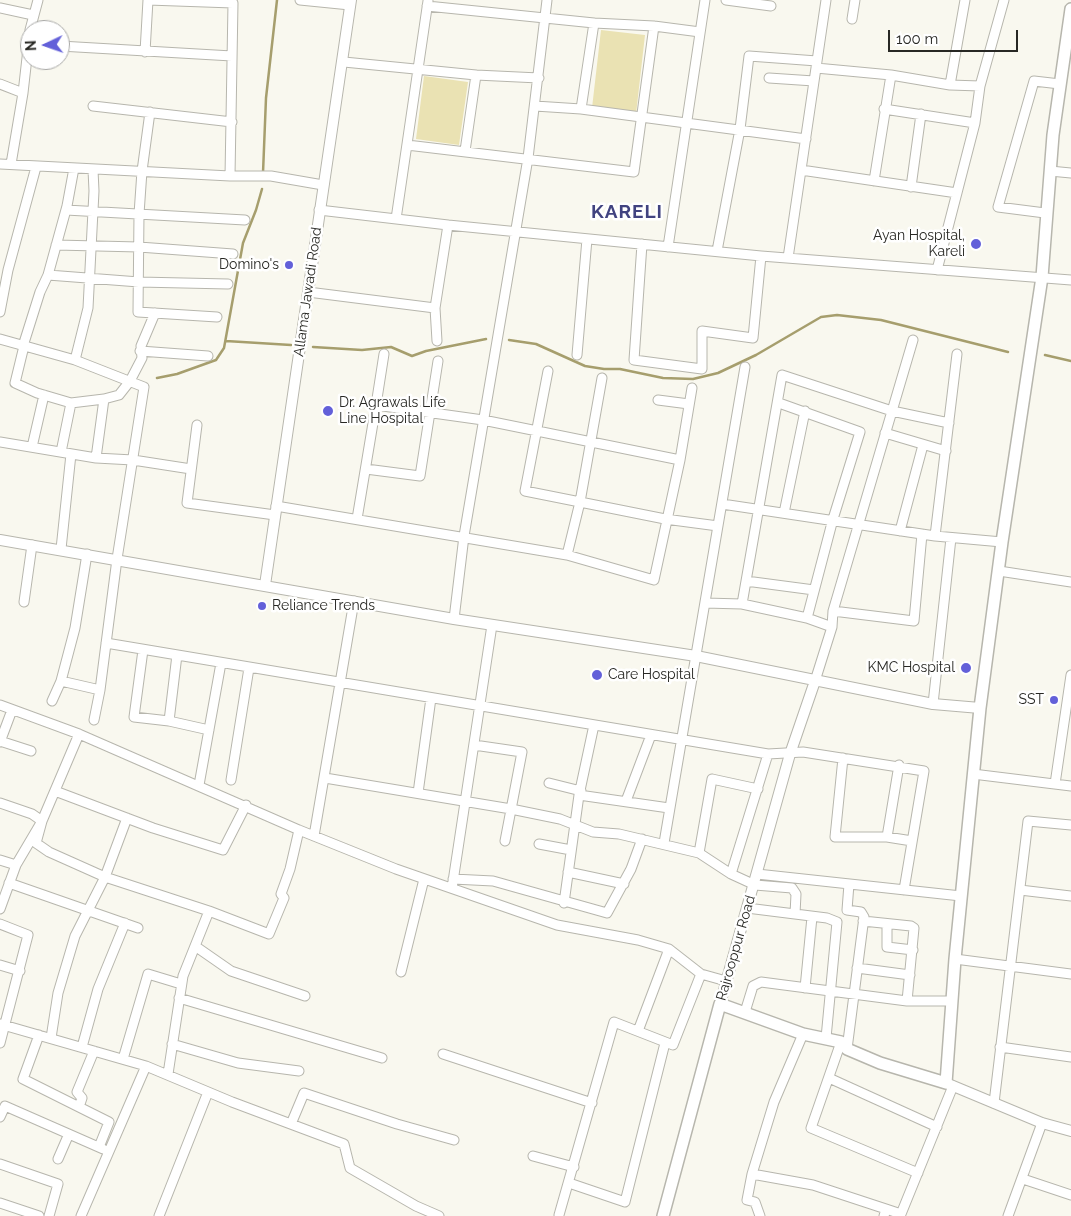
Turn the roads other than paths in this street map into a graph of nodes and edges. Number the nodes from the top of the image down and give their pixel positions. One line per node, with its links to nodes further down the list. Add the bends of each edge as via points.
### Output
1 (38, 0): 15 (street)
2 (300, 0): 10 (street)
3 (547, 0): 16 (street)
4 (705, 0): 21 (street)
5 (726, 0): 12 (street)
6 (826, 0): 27 (street)
7 (855, 0): 17 (street)
8 (964, 0): 37 (street)
9 (1004, 0): 38 (street)
10 (351, 3): 26 (street, Allama Jawadi Road)
11 (428, 3): 16 (street); 28 (street)
12 (771, 6)
13 (0, 8): 15 (street)
14 (1071, 9): 22 (main road)
15 (33, 15): 18 (street)
16 (544, 18): 19 (street); 32 (street)
17 (852, 19)
18 (32, 20)
19 (594, 23): 20 (street); 43 (street)
20 (654, 26): 21 (street); 46 (street)
21 (700, 32): 48 (street)
22 (1069, 44): 36 (main road)
23 (70, 47): 24 (street)
24 (145, 52): 25 (street); 25 (street, via 148,0 233,3)
25 (232, 56): 47 (street)
26 (344, 62): 28 (street); 66 (street, Allama Jawadi Road)
27 (817, 64): 30 (street); 34 (street); 50 (street, via 749,56)
28 (418, 69): 31 (street); 52 (street)
29 (26, 70): 39 (street)
30 (891, 75): 37 (street); 42 (street)
31 (476, 76): 32 (street); 53 (street)
32 (539, 78): 41 (street)
33 (769, 78): 34 (street)
34 (814, 81): 51 (street)
35 (0, 84): 39 (street)
36 (1060, 84): 62 (main road); 72 (street, via 1034,81 998,208)
37 (950, 85): 38 (street)
38 (980, 86): 49 (street)
39 (23, 93): 56 (street)
40 (93, 106): 44 (street)
41 (535, 106): 43 (street); 54 (street)
42 (884, 108): 45 (street); 65 (street)
43 (581, 109): 46 (street)
44 (150, 112): 47 (street); 61 (street)
45 (921, 114): 49 (street); 67 (street)
46 (642, 117): 48 (street); 54 (street, via 634,172)
47 (232, 122): 64 (street)
48 (687, 122): 50 (street); 82 (street)
49 (975, 122): 68 (street)
50 (740, 129): 51 (street); 84 (street)
51 (806, 139): 60 (street)
52 (407, 145): 53 (street); 74 (street)
53 (465, 151): 54 (street)
54 (528, 158): 77 (street)
55 (0, 164): 56 (street)
56 (11, 164): 57 (street)
57 (36, 167): 58 (street); 88 (street)
58 (74, 168): 59 (street); 69 (street)
59 (92, 170): 61 (street); 71 (street)
60 (801, 170): 65 (street); 87 (street)
61 (142, 171): 64 (street); 73 (street)
62 (1050, 171): 63 (street); 72 (main road)
63 (1071, 173)
64 (230, 176): 66 (street, via 271,176)
65 (874, 182): 67 (street)
66 (323, 184): 70 (street, Allama Jawadi Road)
67 (911, 186): 68 (street)
68 (956, 193): 89 (street)
69 (66, 210): 71 (street); 79 (street)
70 (319, 210): 74 (street); 96 (street, Allama Jawadi Road)
71 (93, 212): 73 (street); 81 (street)
72 (1045, 213): 91 (main road)
73 (139, 214): 75 (street); 83 (street)
74 (396, 219): 76 (street)
75 (245, 220)
76 (448, 225): 77 (street); 97 (street)
77 (515, 232): 78 (street); 127 (street)
78 (587, 239): 80 (street); 108 (street)
79 (56, 244): 81 (street); 90 (street)
80 (642, 244): 82 (street); 86 (street, via 634,360 702,369 702,331 753,338)
81 (91, 246): 83 (street); 92 (street)
82 (668, 246): 84 (street)
83 (139, 247): 85 (street); 94 (street)
84 (718, 251): 86 (street)
85 (232, 254)
86 (761, 256): 87 (street)
87 (788, 258): 89 (street)
88 (4, 269): 98 (street)
89 (937, 270): 91 (street)
90 (48, 275): 92 (street); 104 (street)
91 (1042, 277): 93 (street); 160 (main road)
92 (89, 279): 94 (street); 110 (street, via 88,308)
93 (1071, 280)
94 (139, 282): 95 (street); 99 (street, via 138,312)
95 (228, 284)
96 (308, 292): 97 (street); 147 (street, Allama Jawadi Road)
97 (435, 308): 103 (street)
98 (0, 312)
99 (155, 313): 100 (street); 105 (street)
100 (217, 317)
101 (0, 339): 104 (street)
102 (913, 340): 125 (street)
103 (437, 341)
104 (23, 346): 110 (street); 117 (street, via 15,383)
105 (140, 350): 109 (street); 115 (street, via 142,358)
106 (384, 354): 123 (street)
107 (957, 354): 129 (street)
108 (577, 355)
109 (208, 356)
110 (75, 360): 115 (street)
111 (438, 361): 126 (street)
112 (745, 367): 145 (street)
113 (548, 370): 130 (street)
114 (602, 378): 132 (street)
115 (130, 381): 118 (street, via 119,395); 140 (street, via 144,387)
116 (692, 388): 122 (street)
117 (44, 395): 120 (street); 135 (street)
118 (104, 399): 120 (street); 139 (street)
119 (658, 400): 122 (street)
120 (71, 403): 136 (street)
121 (779, 403): 124 (street); 125 (street, via 782,375); 146 (street)
122 (689, 404): 141 (street)
123 (376, 405): 126 (street); 143 (street)
124 (805, 411): 148 (street); 151 (street, via 860,432)
125 (892, 411): 129 (street); 131 (street)
126 (429, 413): 127 (street); 143 (street, via 420,476)
127 (483, 420): 130 (street); 156 (street)
128 (196, 424): 142 (street)
129 (949, 424): 137 (street)
130 (535, 430): 132 (street); 144 (street, via 525,491)
131 (885, 433): 134 (street); 152 (street)
132 (590, 441): 141 (street); 144 (street)
133 (0, 442): 135 (street)
134 (923, 444): 137 (street); 154 (street)
135 (32, 447): 136 (street)
136 (61, 452): 138 (street)
137 (946, 452): 157 (street)
138 (71, 454): 139 (street); 162 (street)
139 (96, 458): 140 (street)
140 (133, 460): 142 (street); 165 (street)
141 (680, 460): 150 (street)
142 (191, 469): 147 (street, via 187,503)
143 (366, 469): 149 (street)
144 (580, 502): 150 (street); 164 (street)
145 (722, 504): 146 (street); 153 (street)
146 (757, 508): 148 (street); 167 (street)
147 (276, 511): 149 (street); 169 (street, Allama Jawadi Road)
148 (784, 513): 151 (street)
149 (357, 519): 156 (street)
150 (665, 519): 153 (street); 164 (street, via 654,580)
151 (833, 519): 152 (street); 170 (street)
152 (858, 524): 154 (street); 175 (street)
153 (718, 526): 173 (street)
154 (900, 531): 155 (street)
155 (922, 534): 157 (street); 175 (street, via 914,621)
156 (464, 536): 164 (street); 177 (street)
157 (936, 536): 158 (street)
158 (951, 538): 160 (street); 193 (street)
159 (0, 540): 161 (street)
160 (1002, 542): 166 (main road)
161 (32, 545): 162 (street); 172 (street)
162 (61, 550): 163 (street)
163 (87, 554): 165 (street); 187 (street, via 75,628)
164 (567, 555)
165 (116, 559): 169 (street); 180 (street)
166 (999, 571): 168 (street); 196 (main road)
167 (746, 581): 170 (street); 174 (street)
168 (1071, 582)
169 (265, 585): 171 (street)
170 (814, 590): 176 (street)
171 (354, 601): 177 (street); 189 (street)
172 (24, 602)
173 (705, 603): 174 (street); 183 (street)
174 (742, 604): 176 (street)
175 (833, 611): 179 (street)
176 (807, 618): 179 (street)
177 (454, 619): 178 (street)
178 (492, 625): 183 (street); 195 (street)
179 (832, 627): 188 (street)
180 (106, 643): 181 (street); 190 (street)
181 (143, 650): 182 (street); 200 (street, via 134,717)
182 (177, 656): 184 (street); 200 (street)
183 (696, 656): 188 (street); 205 (street)
184 (221, 663): 185 (street); 202 (street)
185 (249, 668): 189 (street); 215 (street)
186 (1071, 675): 198 (street)
187 (61, 681): 190 (street); 192 (street)
188 (815, 681): 193 (street); 210 (street, Rajrooppur Road)
189 (341, 684): 191 (street); 214 (street)
190 (100, 690): 199 (street)
191 (431, 698): 195 (street); 222 (street)
192 (52, 701)
193 (933, 704): 196 (street)
194 (0, 705): 197 (street)
195 (480, 706): 201 (street); 207 (street)
196 (980, 708): 213 (main road)
197 (12, 710): 203 (street); 206 (street)
198 (1068, 717): 218 (street)
199 (94, 720)
200 (169, 721): 202 (street)
201 (594, 725): 204 (street); 223 (street)
202 (209, 730): 217 (street)
203 (79, 734): 217 (street); 221 (street)
204 (651, 735): 205 (street); 224 (street)
205 (682, 740): 209 (street); 228 (street)
206 (0, 741): 208 (street)
207 (474, 744): 226 (street); 229 (street, via 522,752)
208 (31, 751)
209 (768, 754): 210 (street); 220 (street)
210 (790, 754): 211 (street, via 803,752); 248 (street, Rajrooppur Road)
211 (843, 758): 212 (street); 236 (street, via 835,837)
212 (899, 765): 236 (street); 239 (street, via 924,770)
213 (973, 774): 218 (street); 258 (main road)
214 (325, 778): 222 (street); 235 (street)
215 (231, 780)
216 (549, 783): 223 (street)
217 (199, 784): 227 (street)
218 (1055, 784): 219 (street)
219 (1071, 786)
220 (758, 789): 243 (street, via 712,779); 247 (street)
221 (55, 791): 230 (street); 231 (street)
222 (418, 793): 226 (street)
223 (580, 793): 224 (street); 232 (street)
224 (626, 801): 228 (street)
225 (0, 803): 231 (street)
226 (465, 803): 229 (street); 252 (street)
227 (246, 806): 230 (street, via 223,850); 234 (street)
228 (669, 808): 240 (street)
229 (511, 809): 232 (street); 238 (street)
230 (126, 818): 249 (street)
231 (42, 821): 245 (street); 249 (street, via 36,843 48,852)
232 (575, 825): 237 (street, via 593,832); 242 (street)
233 (1071, 825): 257 (street, via 1028,821)
234 (299, 830): 235 (street); 263 (street, via 281,894 284,898 269,934)
235 (314, 836): 250 (street)
236 (886, 837): 239 (street)
237 (642, 839): 240 (street); 253 (street)
238 (505, 841)
239 (912, 842): 256 (street)
240 (664, 843): 243 (street)
241 (539, 844): 242 (street)
242 (571, 850): 246 (street)
243 (699, 853): 247 (street)
244 (0, 860): 245 (street)
245 (16, 866): 251 (street)
246 (568, 872): 253 (street); 260 (street)
247 (732, 874): 255 (street)
248 (757, 874): 254 (street); 255 (street, Rajrooppur Road)
249 (105, 877): 263 (street); 264 (street)
250 (424, 878): 252 (street); 280 (street)
251 (9, 883): 261 (street); 264 (street)
252 (453, 884): 260 (street, via 493,882); 273 (street, via 556,925)
253 (624, 884): 260 (street, via 607,913)
254 (849, 884): 256 (street); 267 (street, via 847,910 864,914)
255 (755, 885): 262 (street, Rajrooppur Road); 265 (street, via 792,888 796,894)
256 (904, 890): 258 (street)
257 (1020, 890): 259 (street); 277 (street)
258 (961, 896): 275 (main road)
259 (1071, 896)
260 (564, 903)
261 (0, 908)
262 (747, 908): 265 (street); 284 (street, Rajrooppur Road)
263 (209, 911): 272 (street)
264 (88, 912): 268 (street); 299 (street, via 76,936 58,994)
265 (795, 914): 266 (street)
266 (812, 916): 286 (street); 287 (street, via 837,922)
267 (863, 921): 270 (street); 278 (street)
268 (125, 923): 271 (street); 305 (street, via 98,989)
269 (0, 924): 279 (street, via 28,935)
270 (887, 924): 274 (street, via 887,947); 274 (street, via 914,928)
271 (138, 928)
272 (195, 946): 285 (street); 289 (street, via 231,971)
273 (669, 949): 281 (street); 296 (street)
274 (913, 950): 282 (street)
275 (955, 959): 277 (street); 292 (main road)
276 (0, 965): 279 (street)
277 (1010, 966): 283 (street); 306 (street)
278 (857, 968): 282 (street); 288 (street)
279 (20, 971): 295 (street)
280 (401, 972)
281 (701, 974): 284 (street); 302 (street, via 673,1045)
282 (910, 974): 291 (street)
283 (1071, 974)
284 (726, 981): 293 (street, Rajrooppur Road)
285 (181, 984): 290 (street); 311 (street, via 148,974)
286 (805, 988): 287 (street); 294 (street, via 756,982)
287 (831, 992): 288 (street); 300 (street)
288 (854, 994): 291 (street); 304 (street)
289 (305, 996)
290 (180, 998): 303 (street); 310 (street)
291 (907, 1001): 292 (street)
292 (951, 1002): 316 (main road)
293 (720, 1004): 294 (main road); 347 (main road, Rajrooppur Road)
294 (745, 1012): 297 (main road)
295 (3, 1024): 298 (street); 301 (street)
296 (638, 1031): 302 (street); 318 (street, via 614,1022)
297 (803, 1034): 300 (main road); 335 (street, via 774,1102)
298 (39, 1035): 299 (street); 320 (street, via 23,1079)
299 (51, 1038): 305 (street)
300 (826, 1038): 304 (main road)
301 (0, 1043)
302 (666, 1043): 337 (street, via 625,1202)
303 (172, 1044): 313 (street, via 238,1063); 314 (street)
304 (844, 1046): 315 (street); 316 (main road, via 880,1063)
305 (82, 1047): 307 (street)
306 (1000, 1047): 309 (street); 319 (street)
307 (94, 1051): 311 (street); 320 (street, via 77,1092 82,1098)
308 (443, 1054): 318 (street)
309 (1071, 1056)
310 (382, 1058)
311 (123, 1060): 312 (street)
312 (146, 1066): 314 (street); 329 (street)
313 (299, 1071)
314 (168, 1074): 317 (street)
315 (828, 1078): 324 (street); 334 (street, via 811,1128)
316 (949, 1084): 319 (street); 324 (street)
317 (208, 1092): 323 (street); 345 (street)
318 (592, 1103): 333 (street)
319 (994, 1104): 322 (street)
320 (79, 1107): 328 (street, via 109,1122)
321 (0, 1117): 326 (street, via 5,1106)
322 (1042, 1123): 325 (street); 336 (street)
323 (291, 1124): 327 (street, via 304,1093); 346 (street, via 344,1144 350,1168)
324 (937, 1127): 334 (street)
325 (1071, 1131)
326 (68, 1136): 328 (street); 331 (street)
327 (454, 1140)
328 (99, 1147): 329 (street)
329 (108, 1153): 344 (street)
330 (533, 1156): 333 (street)
331 (58, 1159)
332 (0, 1164): 343 (street, via 58,1184)
333 (574, 1167): 337 (street)
334 (918, 1173): 340 (street, via 901,1214)
335 (752, 1174): 340 (street, via 813,1185); 348 (street, via 747,1200 754,1202)
336 (1023, 1180): 338 (street); 349 (street)
337 (569, 1183): 341 (street)
338 (1071, 1195)
339 (0, 1203): 342 (street)
340 (885, 1212)
341 (559, 1215)
342 (39, 1216)
343 (49, 1216)
344 (81, 1216)
345 (159, 1216)
346 (439, 1216)
347 (663, 1216)
348 (760, 1216)
349 (1008, 1216)

